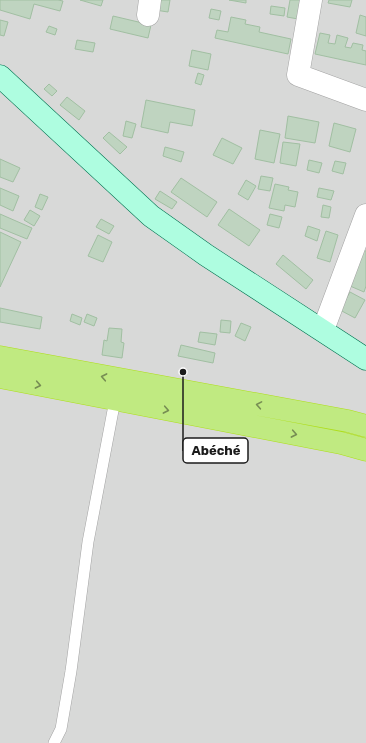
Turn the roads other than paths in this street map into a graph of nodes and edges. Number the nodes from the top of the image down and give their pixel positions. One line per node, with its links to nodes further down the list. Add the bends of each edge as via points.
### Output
1 (311, 0): 3 (street, via 298,76)
2 (0, 76): 5 (street, via 151,216)
3 (366, 100)
4 (366, 215): 5 (street)
5 (322, 330): 7 (street)
6 (0, 357): 9 (highway, one-way to 6)
7 (366, 359)
8 (0, 377): 10 (highway, one-way to 10)
9 (130, 382): 10 (lane); 11 (highway, one-way to 9)
10 (115, 400): 12 (highway, one-way to 12); 13 (lane, via 88,542 62,722)
11 (366, 426)
12 (366, 450)
13 (54, 743)

